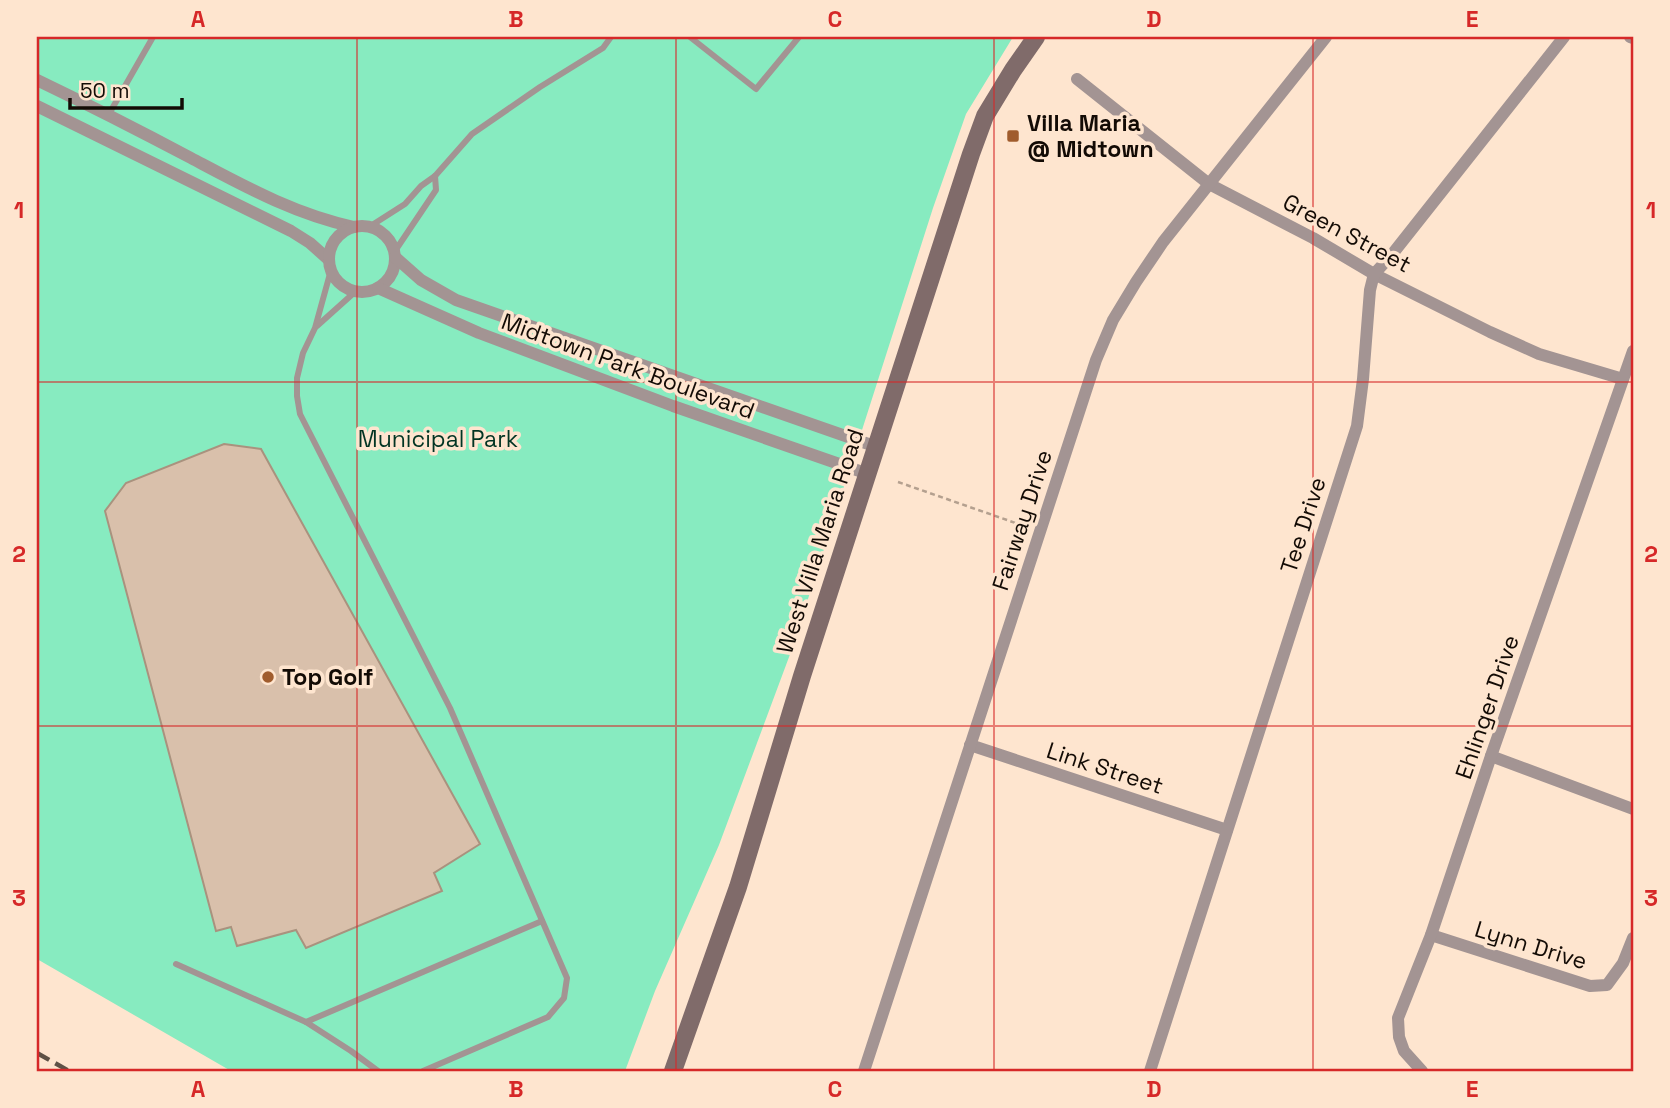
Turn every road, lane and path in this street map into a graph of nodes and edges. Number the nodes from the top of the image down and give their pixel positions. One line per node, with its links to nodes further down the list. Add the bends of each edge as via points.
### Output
1 (153, 37): 11 (lane)
2 (611, 37): 12 (lane, via 603,48 472,134)
3 (690, 37): 4 (lane, via 757,89)
4 (799, 37)
5 (1036, 37): 24 (main road, West Villa Maria Road, via 985,116)
6 (1326, 37): 13 (street, Fairway Drive)
7 (1564, 37): 18 (street)
8 (1077, 79): 13 (street, Green Street)
9 (37, 80): 11 (street)
10 (37, 106): 17 (street, via 291,231)
11 (108, 115): 15 (street, via 278,203)
12 (435, 176): 14 (lane, via 405,204); 16 (lane, via 436,190)
13 (1209, 184): 18 (street, Green Street); 27 (street, Fairway Drive, via 1163,242 1113,320)
14 (369, 226): 15 (street); 16 (street, via 385,235)
15 (354, 227): 17 (street, via 336,239)
16 (395, 254): 19 (street, via 391,275); 24 (street, Midtown Park Boulevard, via 421,280 456,300)
17 (330, 265): 20 (street, via 337,280); 21 (lane)
18 (1374, 274): 23 (street, Green Street, via 1539,354); 31 (street, Tee Drive, via 1357,426)
19 (378, 288): 20 (street); 25 (street, Midtown Park Boulevard, via 479,333)
20 (356, 291): 21 (lane)
21 (315, 328): 32 (lane, via 297,378 300,414 450,708)
22 (1633, 351): 23 (street, Ehlinger Drive)
23 (1623, 379): 29 (street, Ehlinger Drive)
24 (877, 447): 25 (main road, West Villa Maria Road)
25 (868, 474): 39 (main road, West Villa Maria Road, via 737,887)
26 (898, 482): 27 (path)
27 (1040, 531): 28 (street, Fairway Drive)
28 (970, 745): 31 (street, Link Street); 40 (street, Fairway Drive)
29 (1491, 756): 30 (street); 33 (street, Ehlinger Drive)
30 (1633, 810)
31 (1227, 830): 41 (street, Tee Drive)
32 (542, 921): 36 (lane); 38 (lane, via 567,978 564,998 548,1017)
33 (1431, 935): 34 (street, Lynn Drive, via 1590,986 1607,985); 42 (street, Ehlinger Drive, via 1398,1018 1404,1051)
34 (1633, 938)
35 (176, 964): 36 (lane)
36 (306, 1022): 37 (lane)
37 (378, 1071)
38 (423, 1071)
39 (673, 1071)
40 (864, 1071)
41 (1150, 1071)
42 (1422, 1071)

